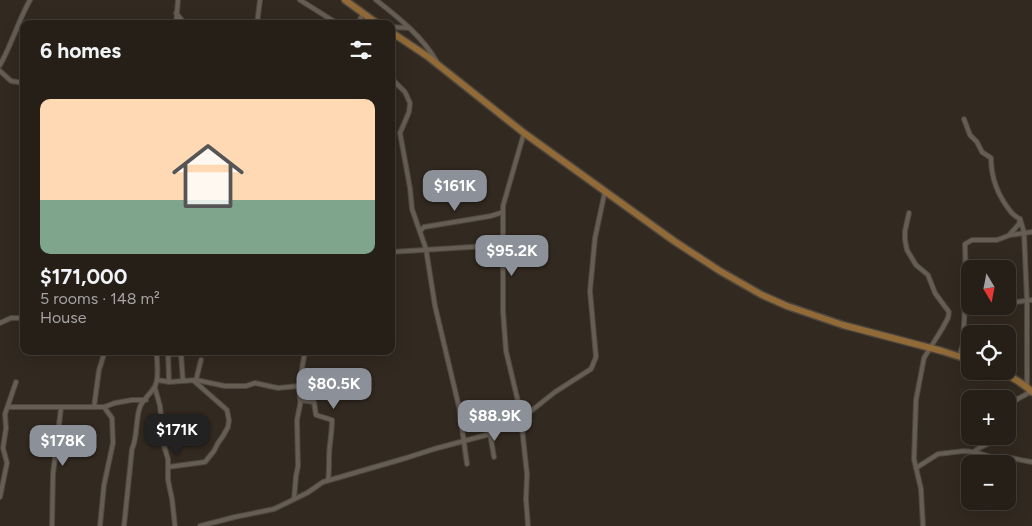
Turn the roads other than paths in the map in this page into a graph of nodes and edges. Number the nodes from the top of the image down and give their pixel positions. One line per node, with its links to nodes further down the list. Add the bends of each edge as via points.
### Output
1 (30, 0): 18 (street)
2 (178, 0): 7 (street)
3 (260, 0): 11 (street)
4 (300, 0): 12 (street)
5 (345, 0): 8 (main road)
6 (376, 0): 16 (street)
7 (176, 13): 9 (street); 10 (street)
8 (363, 13): 13 (street); 14 (main road)
9 (176, 20)
10 (182, 20)
11 (258, 20)
12 (332, 20)
13 (360, 20)
14 (373, 20)
15 (395, 27): 16 (street)
16 (408, 28): 19 (street, via 425,44)
17 (395, 35): 19 (main road)
18 (0, 65)
19 (440, 66): 24 (main road)
20 (0, 71): 21 (street, via 11,81)
21 (20, 82)
22 (395, 82): 29 (street, via 410,103 400,135 412,209)
23 (964, 119): 28 (street, via 970,135 982,152 991,158 1000,197)
24 (524, 133): 25 (main road); 26 (street)
25 (605, 190): 43 (main road, via 720,271 762,295 843,325); 68 (street, via 595,238 590,291 595,360 588,371)
26 (503, 212): 29 (street, via 424,227); 33 (street)
27 (908, 213): 43 (street, via 907,250 928,276 935,293 949,312)
28 (1020, 219): 30 (street); 32 (street)
29 (420, 231): 34 (street)
30 (1024, 232): 31 (street); 32 (street); 38 (street)
31 (1032, 232)
32 (1008, 236): 36 (street, via 997,240 972,240 965,244)
33 (503, 244): 34 (street, via 442,250); 68 (street, via 504,343)
34 (426, 248): 35 (street); 70 (street, via 435,306)
35 (395, 252)
36 (966, 260)
37 (1032, 300): 38 (street)
38 (1027, 301): 39 (street); 60 (street)
39 (1016, 302)
40 (966, 315): 49 (street)
41 (20, 318): 42 (street)
42 (0, 323)
43 (929, 348): 49 (main road); 77 (street, via 916,400)
44 (104, 355): 65 (street)
45 (157, 355): 52 (street)
46 (168, 355): 57 (street)
47 (181, 355): 55 (street)
48 (304, 355): 58 (street)
49 (958, 357): 50 (main road)
50 (961, 358)
51 (201, 360): 53 (street)
52 (158, 380): 57 (street); 59 (street)
53 (194, 380): 55 (street); 58 (street, via 225,386 255,383 278,388); 76 (street, via 227,410 228,427 205,462)
54 (1014, 380): 60 (main road)
55 (183, 381): 57 (street)
56 (16, 382): 64 (street)
57 (169, 382)
58 (299, 386): 62 (street)
59 (155, 388): 61 (street, via 148,393); 76 (street)
60 (1031, 391): 63 (street)
61 (146, 400): 66 (street, via 124,401); 83 (street, via 140,405)
62 (301, 400): 78 (street, via 314,402 316,415 332,420); 80 (street, via 297,420 298,466)
63 (1016, 400)
64 (8, 407): 67 (street); 79 (street, via 3,441 7,463)
65 (94, 407): 66 (street); 67 (street)
66 (104, 407): 82 (street, via 112,418 114,443 104,485)
67 (61, 408): 81 (street, via 53,474)
68 (520, 419): 69 (street); 86 (street, via 527,474)
69 (490, 434): 70 (street); 73 (street)
70 (465, 441): 75 (street); 78 (street)
71 (985, 445): 72 (street)
72 (974, 452): 74 (street); 77 (street, via 938,454)
73 (494, 457)
74 (1032, 462)
75 (468, 464)
76 (168, 467): 84 (street)
77 (916, 468): 87 (street)
78 (328, 480): 80 (street)
79 (0, 497)
80 (294, 499): 85 (street, via 270,510)
81 (52, 526)
82 (100, 526)
83 (124, 526)
84 (175, 526)
85 (200, 526)
86 (528, 526)
87 (923, 526)

